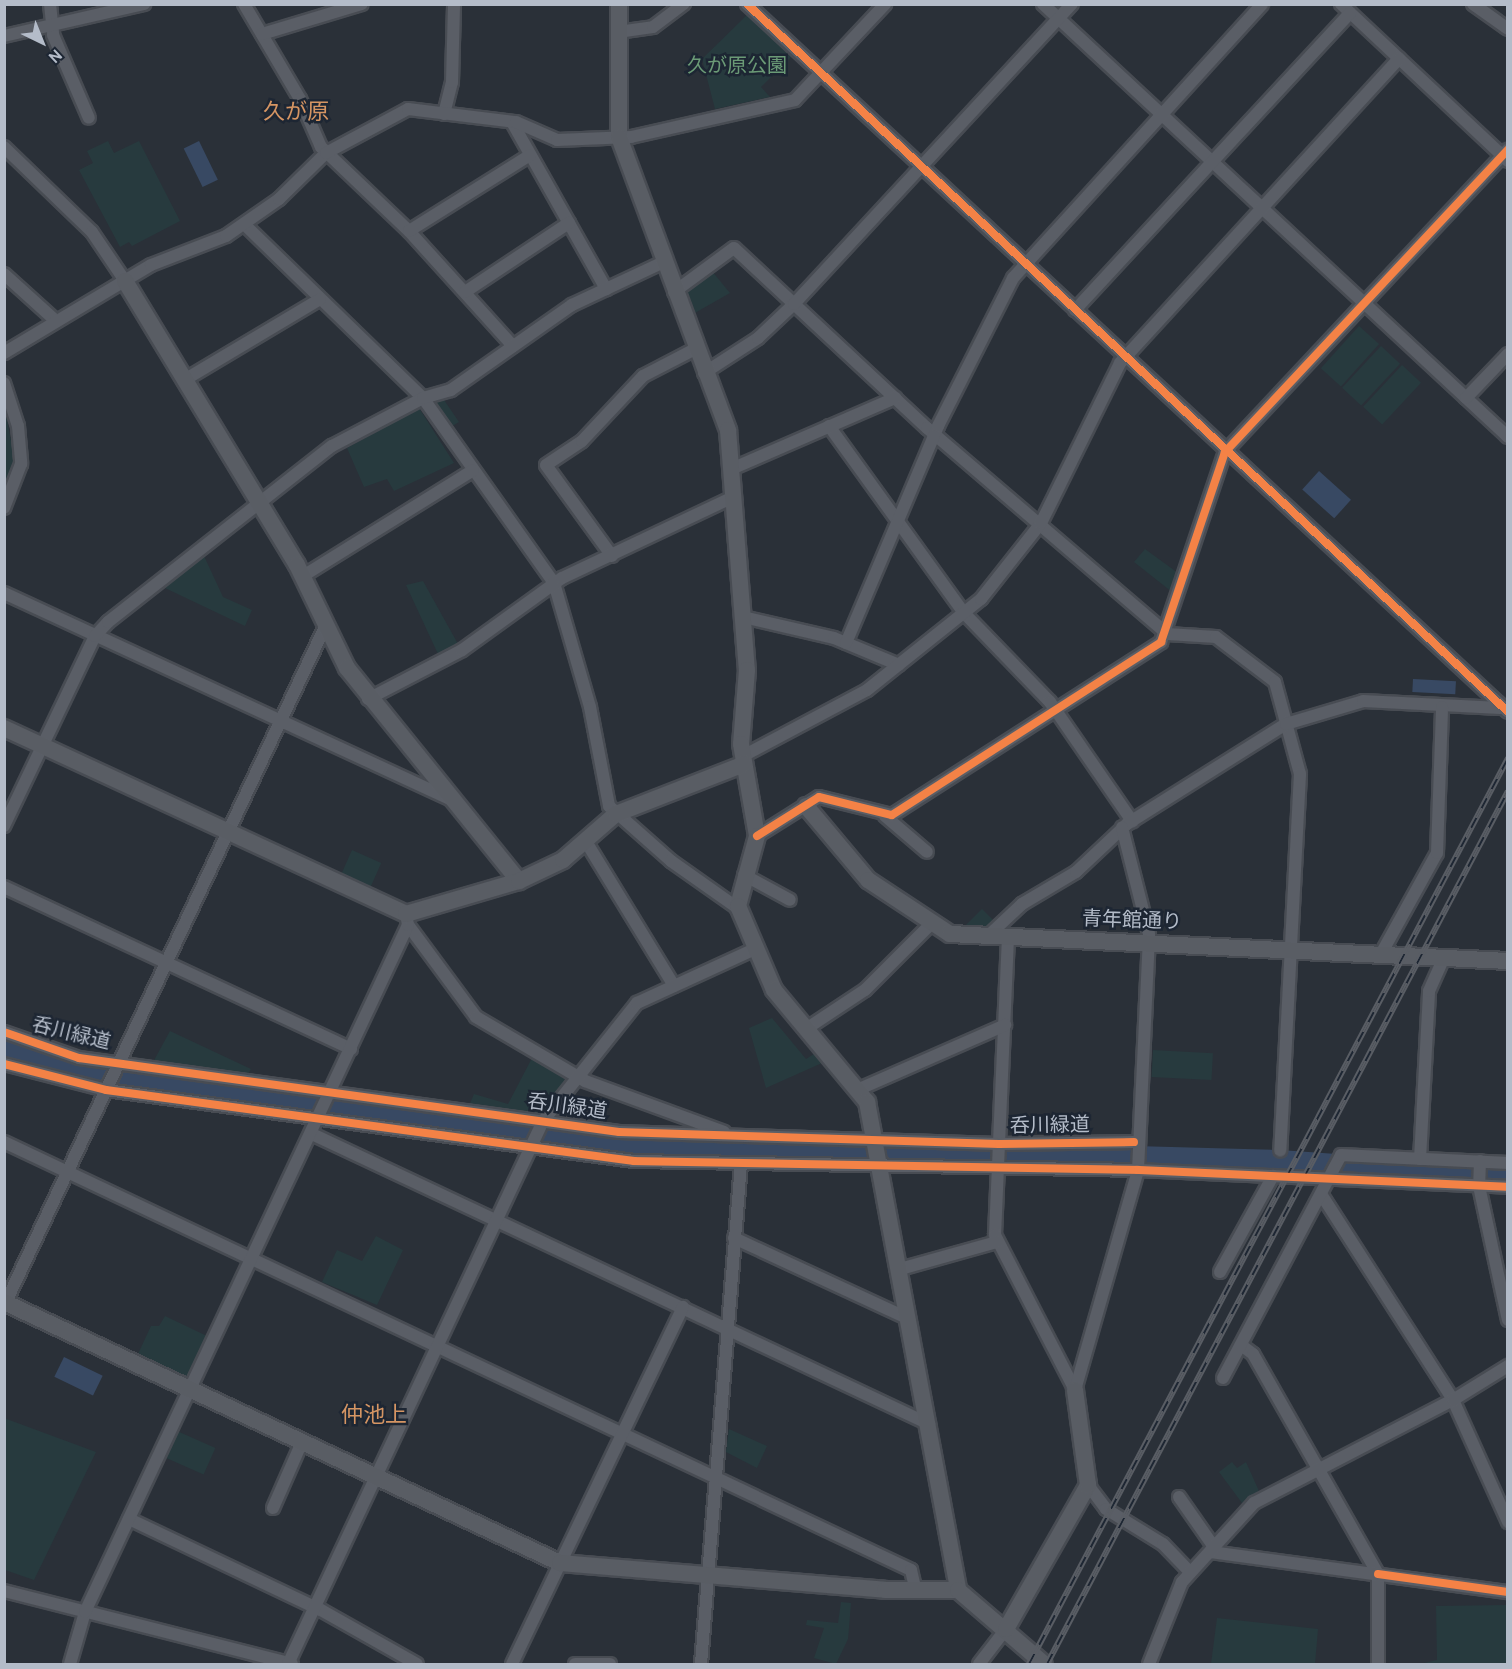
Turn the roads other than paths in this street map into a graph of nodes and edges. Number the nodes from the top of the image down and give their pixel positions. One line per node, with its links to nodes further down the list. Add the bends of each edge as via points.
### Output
1 (50, 4): 16 (street)
2 (144, 4): 16 (street)
3 (244, 4): 19 (street)
4 (362, 4): 19 (street)
5 (454, 4): 24 (street, via 453,82)
6 (619, 4): 18 (street)
7 (684, 4): 18 (street, via 653,27)
8 (747, 4): 22 (street)
9 (885, 4): 22 (street)
10 (1043, 4): 15 (street)
11 (1072, 4): 15 (street)
12 (1262, 4): 23 (street)
13 (1473, 4): 17 (street)
14 (1346, 9): 21 (street); 32 (street)
15 (1059, 19): 23 (street); 33 (street)
16 (53, 25): 20 (street); 25 (street)
17 (1508, 29)
18 (618, 32): 27 (street)
19 (262, 34): 29 (street)
20 (4, 36)
21 (1399, 58): 31 (street); 34 (street)
22 (821, 74): 27 (street, via 795,100); 33 (street)
23 (1160, 113): 32 (street); 39 (street)
24 (444, 114): 26 (street); 29 (street, via 408,109)
25 (89, 118)
26 (512, 122): 27 (street, via 557,140); 30 (street)
27 (620, 137): 38 (street)
28 (4, 147): 41 (street, via 92,232)
29 (326, 153): 36 (street); 37 (street)
30 (530, 155): 35 (street); 37 (street)
31 (1506, 156): 47 (street)
32 (1212, 162): 34 (street); 48 (street)
33 (923, 167): 39 (street); 46 (street)
34 (1262, 208): 47 (street); 54 (street)
35 (569, 223): 42 (street); 43 (street)
36 (245, 225): 41 (street); 45 (street)
37 (409, 231): 43 (street)
38 (663, 262): 42 (street); 44 (street)
39 (1023, 262): 48 (street); 62 (street)
40 (4, 274): 49 (street)
41 (125, 281): 49 (street); 56 (street)
42 (606, 289): 50 (street, via 572,305)
43 (465, 292): 50 (street)
44 (674, 292): 46 (street, via 734,248); 51 (street)
45 (320, 299): 56 (street); 58 (street)
46 (794, 304): 55 (street, via 758,338); 59 (street)
47 (1363, 304): 60 (street); 64 (street)
48 (1075, 310): 54 (street)
49 (57, 321): 52 (street)
50 (513, 346): 58 (street, via 451,390)
51 (695, 350): 55 (street); 72 (street, via 643,376 582,441 546,465)
52 (4, 353)
53 (1508, 354): 60 (street)
54 (1125, 357): 64 (street); 70 (street)
55 (704, 373): 65 (street, via 728,430)
56 (186, 379): 68 (street)
57 (4, 382): 69 (street, via 18,426 21,464)
58 (423, 398): 66 (street); 68 (street, via 332,446)
59 (895, 398): 61 (street); 62 (street)
60 (1466, 398): 63 (street)
61 (829, 426): 65 (street); 71 (street)
62 (935, 433): 70 (street); 71 (street)
63 (1508, 437)
64 (1226, 452): 79 (street); 86 (street)
65 (731, 469): 67 (street)
66 (473, 470): 73 (street); 74 (street)
67 (733, 496): 72 (street); 77 (street)
68 (258, 499): 73 (street); 80 (street)
69 (4, 508)
70 (1041, 523): 76 (street, via 981,599); 79 (street)
71 (899, 525): 76 (street); 81 (street)
72 (612, 556): 74 (street)
73 (303, 576): 78 (street)
74 (554, 583): 83 (street, via 462,650); 94 (street, via 590,707 609,806)
75 (4, 592): 80 (street)
76 (964, 613): 82 (street); 85 (street)
77 (743, 617): 81 (street); 91 (street, via 747,670)
78 (325, 627): 83 (street); 87 (street)
79 (1167, 634): 85 (street); 88 (street, via 1216,637 1224,643 1275,682)
80 (95, 636): 87 (street); 90 (street)
81 (846, 643): 82 (street)
82 (899, 665): 91 (street, via 867,690)
83 (368, 699): 92 (street)
84 (1442, 707): 86 (street); 88 (street, via 1363,702); 114 (street, via 1437,853)
85 (1054, 710): 95 (street); 96 (street)
86 (1504, 710)
87 (280, 723): 92 (street); 98 (street)
88 (1286, 724): 96 (street); 113 (street, via 1300,774)
89 (4, 728): 90 (street)
90 (44, 746): 97 (street); 98 (street)
91 (744, 760): 94 (street); 99 (street)
92 (451, 800): 103 (street)
93 (806, 806): 95 (street, via 819,797); 99 (street); 108 (street, 青年館通り, via 865,878)
94 (616, 814): 100 (street); 106 (street)
95 (885, 816): 101 (street)
96 (1127, 824): 109 (street, via 1076,872 1022,904); 111 (street)
97 (4, 826)
98 (228, 834): 107 (street); 117 (street)
99 (757, 836): 102 (street)
100 (585, 840): 103 (street, via 563,860); 118 (street)
101 (927, 852)
102 (744, 875): 105 (street); 106 (street)
103 (519, 881): 107 (street)
104 (4, 887): 117 (street)
105 (790, 900)
106 (739, 909): 112 (street)
107 (407, 920): 122 (street); 125 (street, via 476,1017)
108 (932, 923): 109 (street, 青年館通り, via 950,934); 120 (street, via 865,990)
109 (988, 936): 110 (street, 青年館通り)
110 (1008, 937): 111 (street, 青年館通り); 119 (street)
111 (1149, 944): 113 (street, 青年館通り); 134 (street)
112 (757, 948): 118 (street); 120 (street, via 774,990)
113 (1290, 950): 114 (street, 青年館通り); 138 (street)
114 (1381, 954): 115 (street, 青年館通り)
115 (1444, 957): 116 (street, 青年館通り); 139 (street, via 1429,991)
116 (1508, 961)
117 (166, 964): 122 (street); 124 (street)
118 (674, 986): 125 (street, via 637,1003)
119 (1005, 1025): 127 (street); 136 (street)
120 (806, 1029): 127 (street)
121 (4, 1032): 124 (street, 呑川緑道, via 43,1049)
122 (351, 1049): 128 (street)
123 (4, 1064): 126 (street)
124 (117, 1064): 126 (street); 128 (street, 呑川緑道)
125 (578, 1077): 130 (street); 132 (street)
126 (107, 1088): 129 (street); 146 (street)
127 (857, 1090): 133 (street, via 867,1102)
128 (330, 1094): 129 (street); 130 (street, 呑川緑道)
129 (319, 1117): 131 (street); 137 (street)
130 (542, 1122): 132 (street, 呑川緑道, via 629,1133); 137 (street)
131 (312, 1134): 152 (street); 155 (street)
132 (733, 1136): 133 (street, 呑川緑道)
133 (874, 1142): 136 (street, 呑川緑道); 143 (street)
134 (1137, 1142): 136 (street, 呑川緑道); 145 (street)
135 (4, 1143): 146 (street)
136 (999, 1145): 144 (street)
137 (530, 1146): 142 (street, via 634,1161); 152 (street)
138 (1280, 1150)
139 (1420, 1159): 140 (street); 148 (street, via 1341,1155)
140 (1480, 1163): 141 (street); 149 (street)
141 (1508, 1163)
142 (741, 1164): 143 (street); 153 (street)
143 (879, 1164): 144 (street); 156 (street)
144 (997, 1165): 145 (street); 154 (street)
145 (1138, 1170): 147 (street); 168 (street)
146 (67, 1172): 155 (street); 158 (street)
147 (1273, 1176): 148 (street); 157 (street)
148 (1328, 1180): 149 (street); 151 (street)
149 (1479, 1184): 150 (street); 161 (street)
150 (1508, 1187)
151 (1321, 1194): 163 (street); 169 (street)
152 (497, 1220): 159 (street); 164 (street)
153 (735, 1238): 160 (street); 162 (street)
154 (998, 1242): 156 (street); 168 (street)
155 (254, 1257): 164 (street); 167 (street)
156 (900, 1269): 160 (street)
157 (1220, 1272)
158 (5, 1303): 167 (street)
159 (683, 1306): 162 (street); 171 (street)
160 (909, 1319): 170 (street)
161 (1508, 1320)
162 (729, 1328): 170 (street); 175 (street)
163 (1241, 1345): 166 (street); 173 (street, via 1253,1354)
164 (437, 1346): 171 (street); 174 (street)
165 (1508, 1366): 169 (street)
166 (1223, 1378)
167 (191, 1389): 172 (street); 179 (street)
168 (1075, 1390): 176 (street)
169 (1453, 1400): 173 (street); 180 (street)
170 (929, 1424): 186 (street)
171 (621, 1434): 175 (street); 182 (street)
172 (302, 1442): 174 (street); 178 (street)
173 (1318, 1470): 181 (street, via 1254,1503); 185 (street)
174 (376, 1476): 182 (street); 190 (street)
175 (715, 1477): 184 (street); 188 (street, via 911,1570)
176 (1088, 1485): 183 (street, via 1106,1509 1163,1544); 192 (street)
177 (1179, 1497): 181 (street)
178 (273, 1508)
179 (129, 1519): 190 (street); 191 (street)
180 (1508, 1522)
181 (1213, 1549): 183 (street); 185 (street)
182 (560, 1563): 184 (street); 196 (street)
183 (1190, 1572): 202 (street)
184 (710, 1573): 188 (street); 199 (street)
185 (1378, 1574): 189 (street); 203 (street)
186 (958, 1590): 188 (street); 192 (street)
187 (4, 1591): 191 (street)
188 (916, 1591)
189 (1508, 1592)
190 (314, 1606): 193 (street); 195 (street)
191 (85, 1612): 193 (street); 194 (street)
192 (1006, 1629): 200 (street); 201 (street)
193 (290, 1664)
194 (70, 1665)
195 (417, 1665)
196 (512, 1665)
197 (575, 1665): 198 (street)
198 (610, 1665)
199 (701, 1665)
200 (979, 1665)
201 (1044, 1665)
202 (1149, 1665)
203 (1378, 1665)

